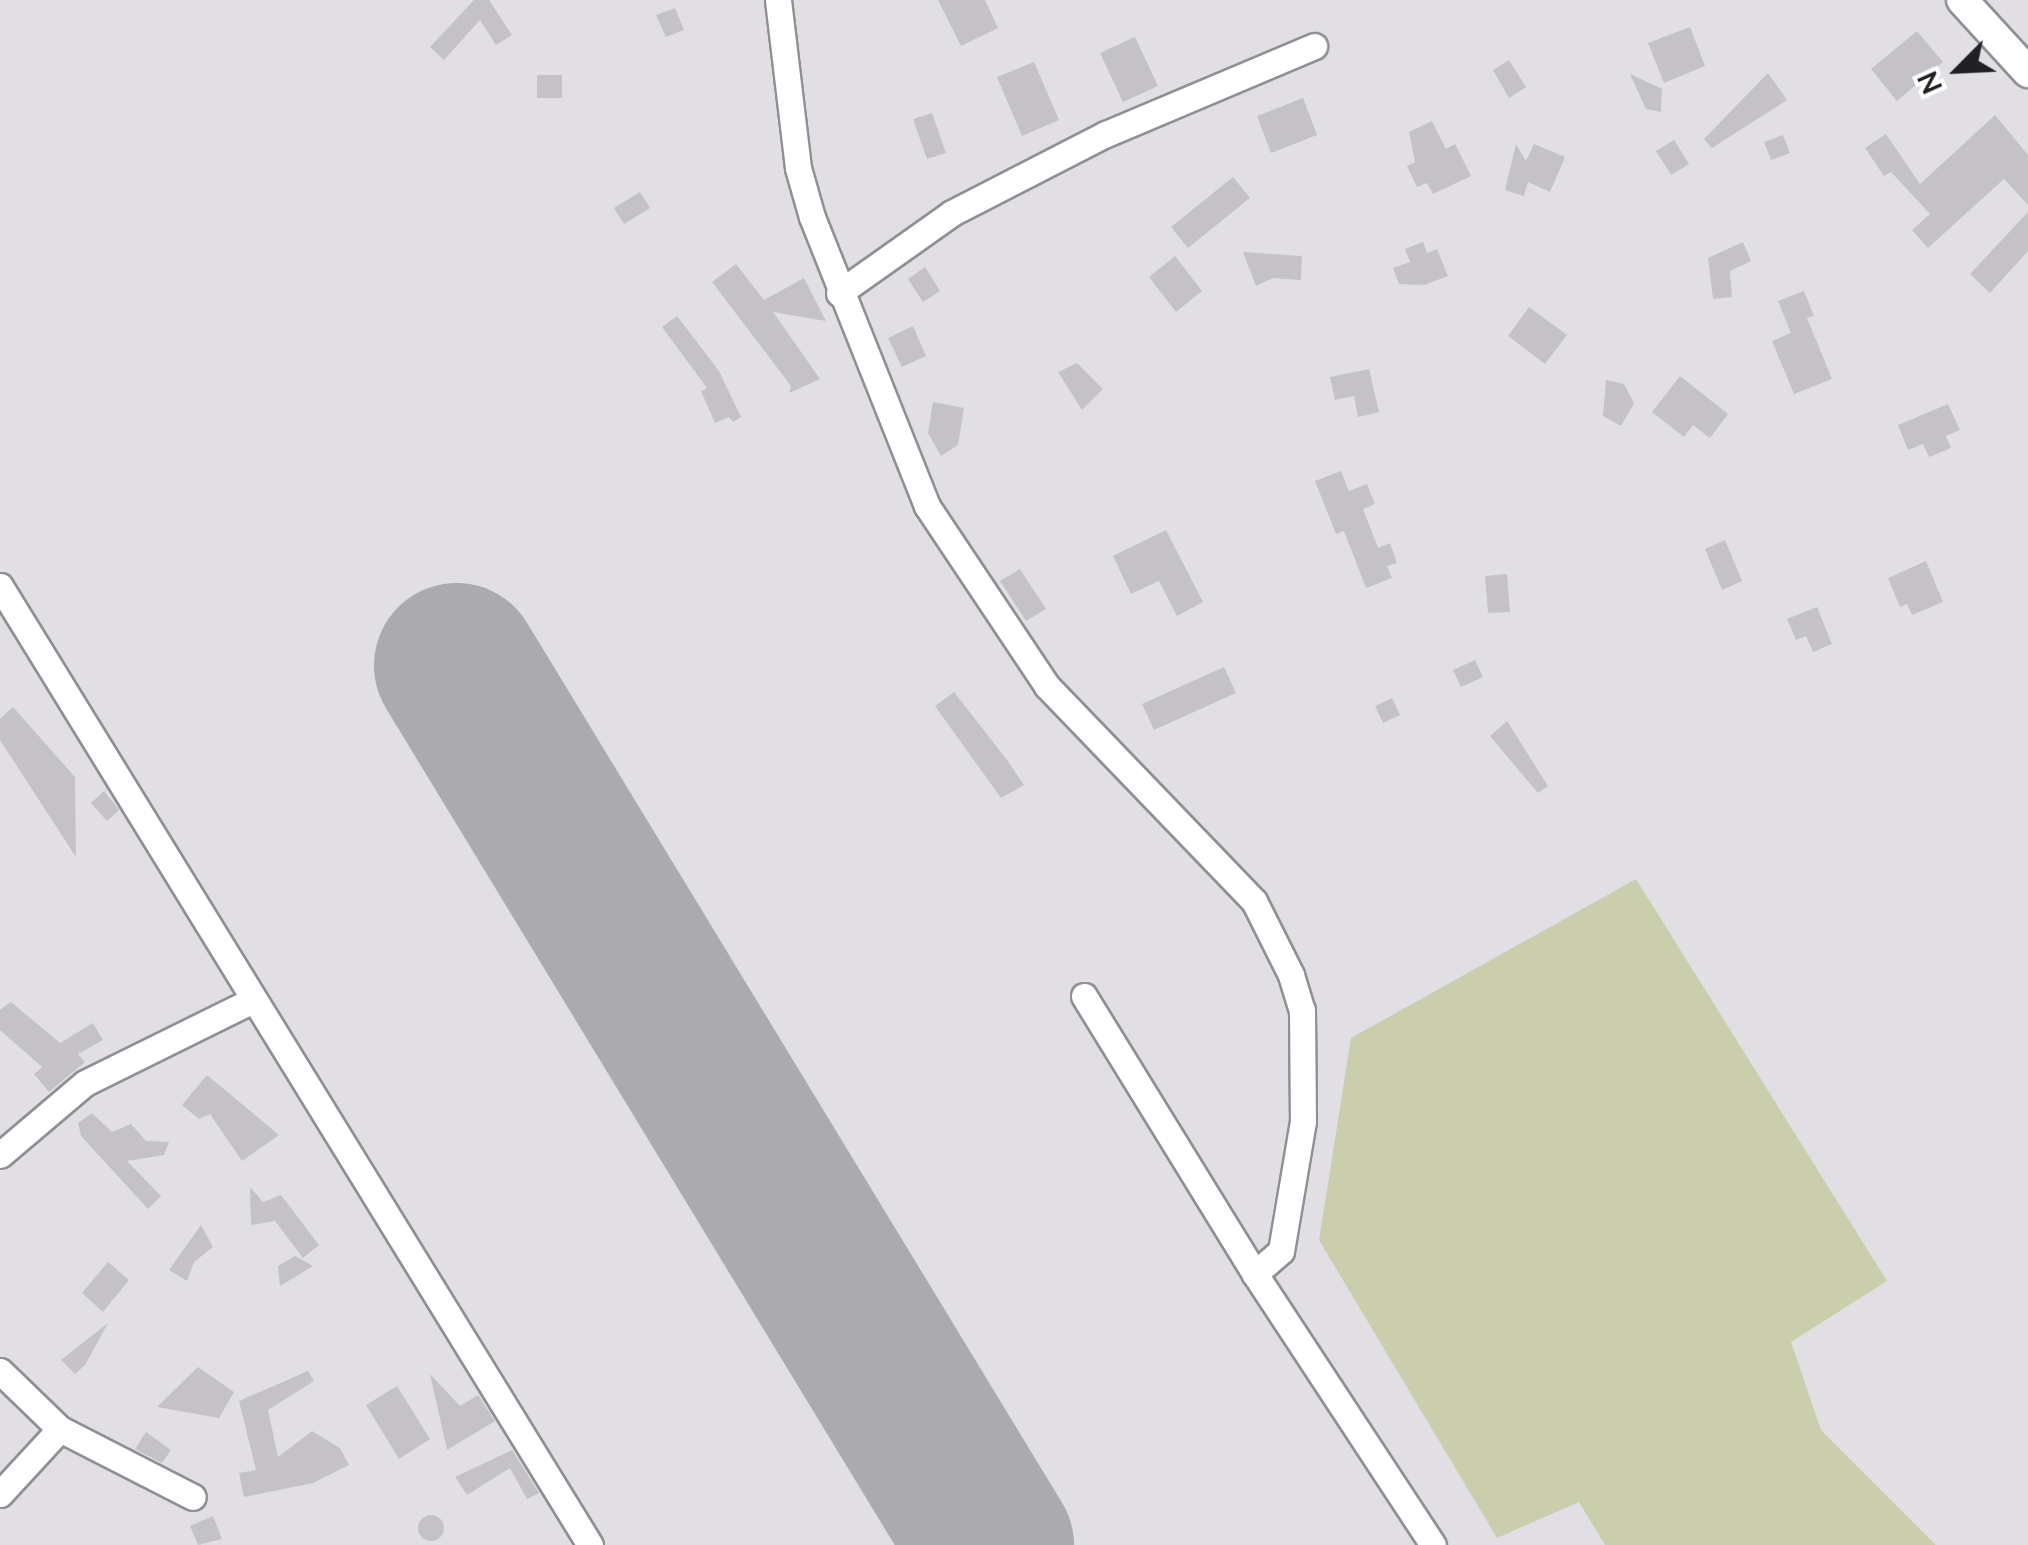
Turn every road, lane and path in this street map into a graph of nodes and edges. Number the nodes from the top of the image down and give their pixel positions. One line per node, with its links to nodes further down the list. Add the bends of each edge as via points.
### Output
1 (778, 0): 5 (street, via 798,168)
2 (1962, 0): 4 (street)
3 (1314, 46): 5 (street, via 1106,134 952,213)
4 (2028, 72)
5 (840, 293): 10 (street, via 927,506 1009,636 1068,712 1254,901 1290,975 1302,1010 1303,1121 1280,1251)
6 (0, 586): 8 (street)
7 (1084, 996): 10 (street)
8 (252, 1001): 9 (street, via 85,1083); 15 (street)
9 (0, 1155)
10 (1255, 1274): 16 (street)
11 (0, 1371): 12 (street)
12 (60, 1428): 13 (street); 14 (street)
13 (0, 1494)
14 (193, 1497)
15 (590, 1545)
16 (1433, 1545)

